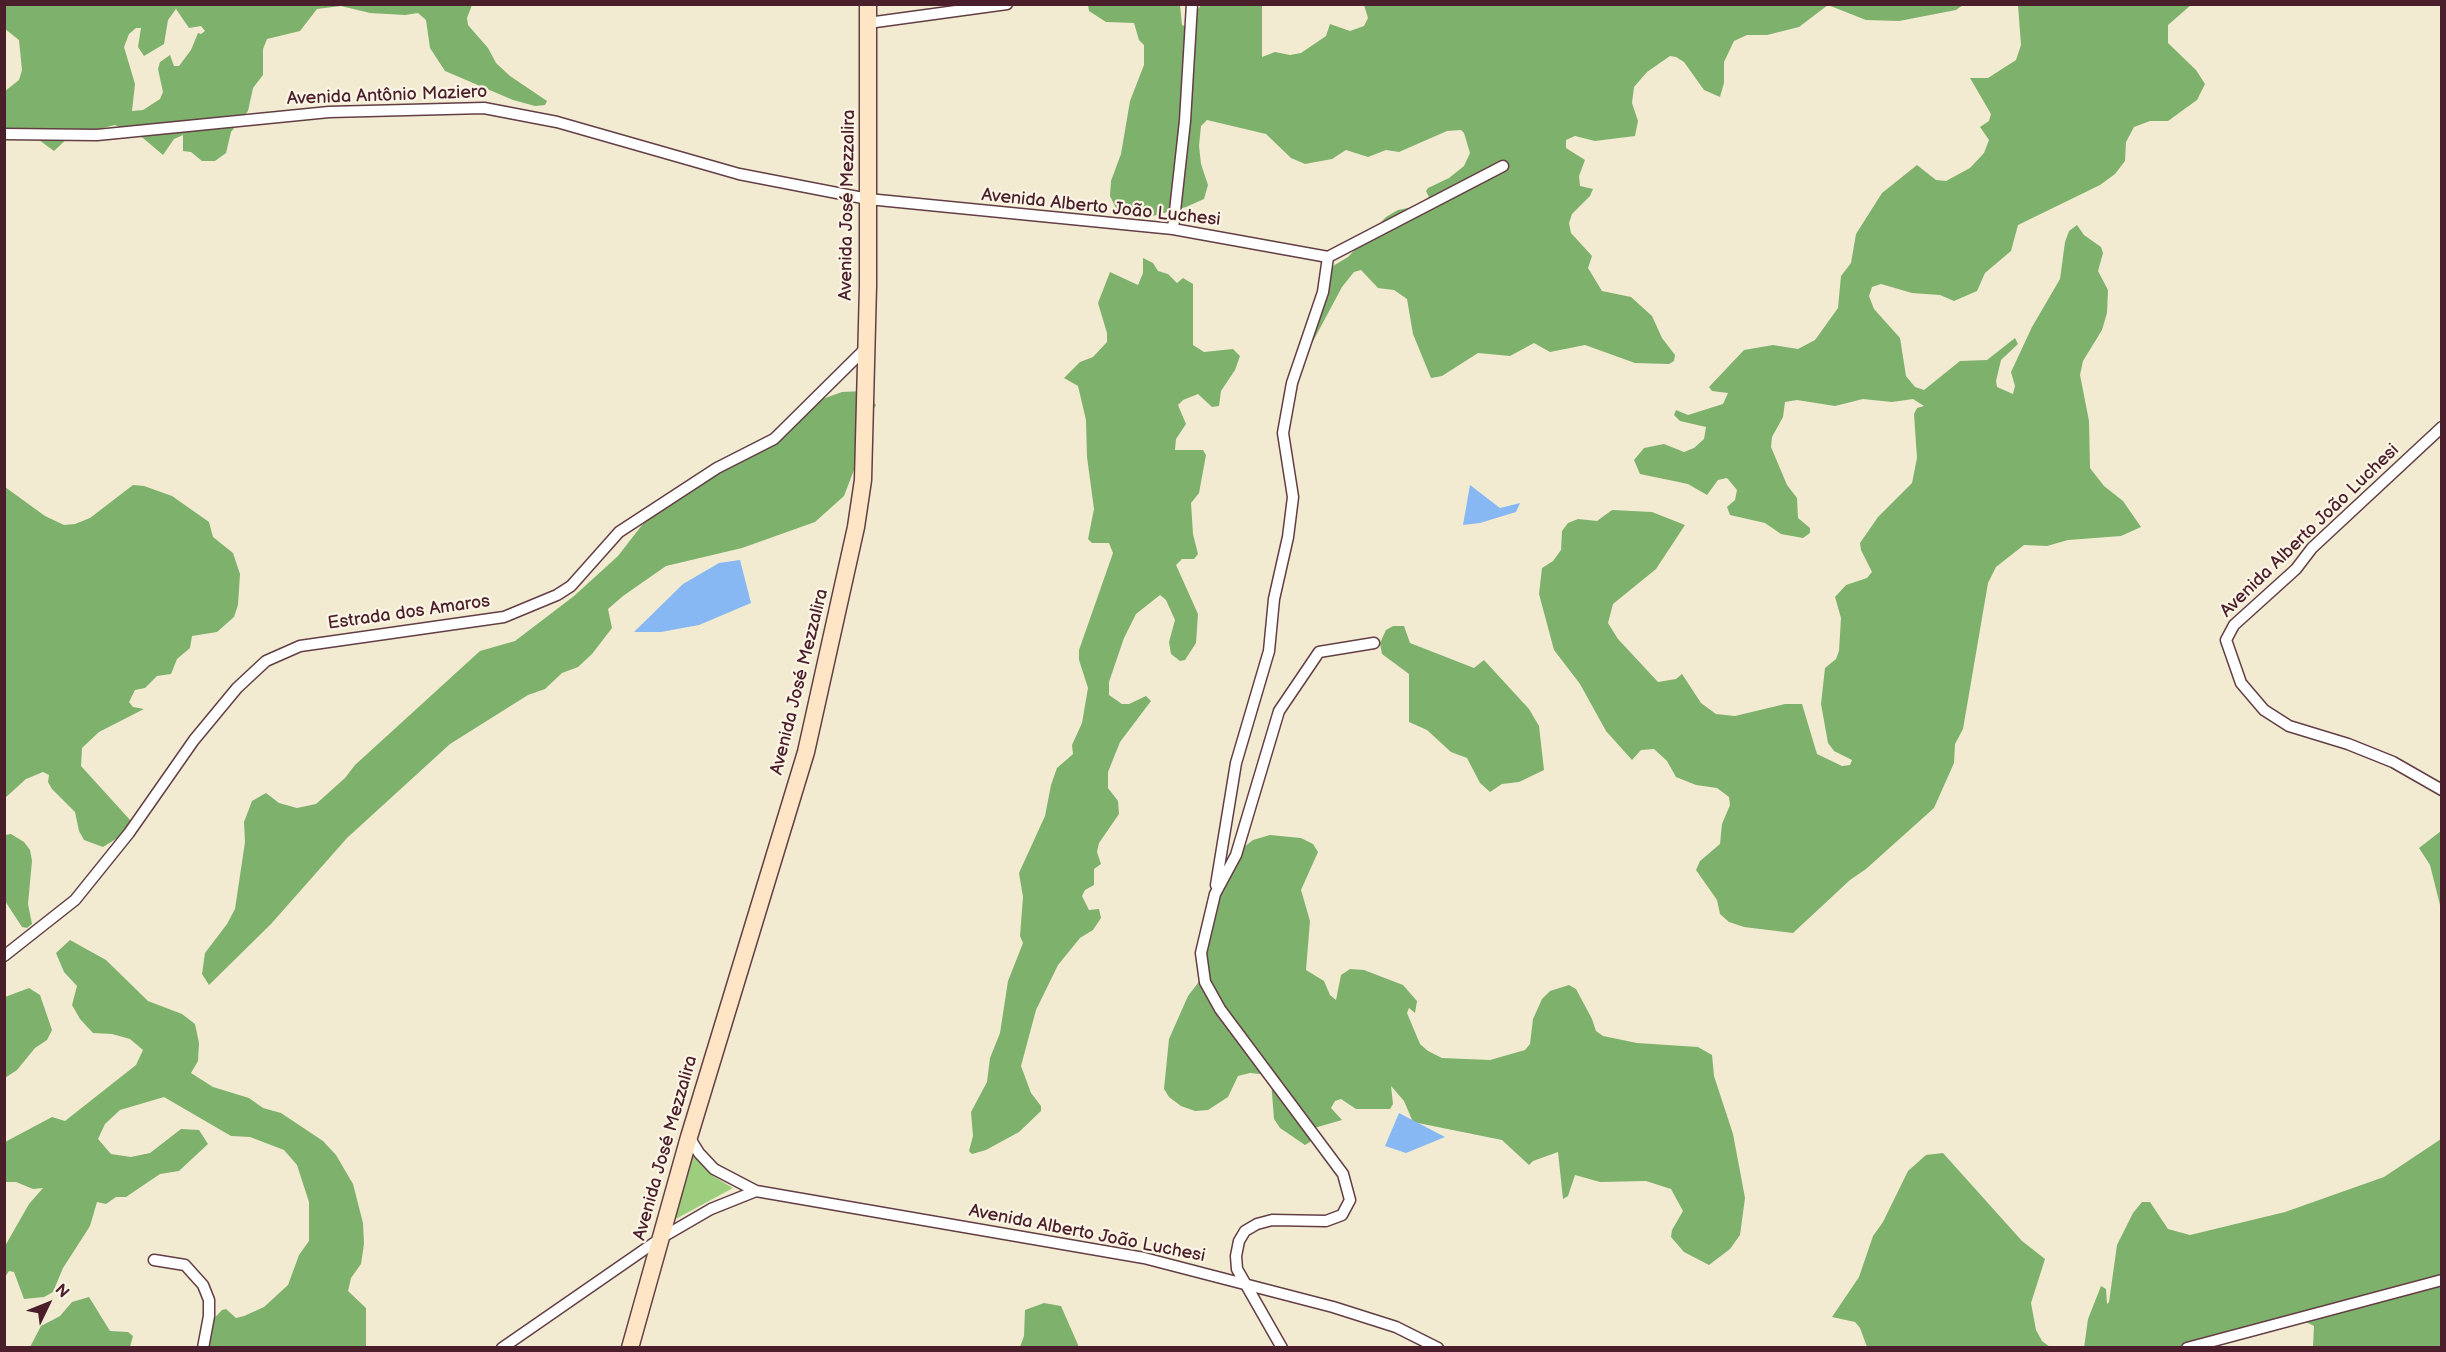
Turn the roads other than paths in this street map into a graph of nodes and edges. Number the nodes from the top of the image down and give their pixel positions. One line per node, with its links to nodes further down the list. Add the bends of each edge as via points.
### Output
1 (868, 4): 4 (main road, Avenida José Mezzalira)
2 (1007, 4): 4 (street)
3 (1192, 4): 8 (street)
4 (868, 23): 7 (main road, Avenida José Mezzalira)
5 (4, 134): 7 (street, Avenida Antônio Maziero, via 97,135 329,112 484,108 557,122 739,174)
6 (1503, 166): 9 (street)
7 (868, 200): 8 (street, Avenida Alberto João Luchesi); 10 (main road, Avenida José Mezzalira)
8 (1173, 229): 9 (street, Avenida Alberto João Luchesi)
9 (1328, 257): 14 (street, via 1323,292 1292,383 1283,433 1293,497 1288,537 1265,666 1236,763)
10 (864, 350): 15 (street, Estrada dos Amaros, via 774,439 717,468 619,532 571,586 557,595 504,616 300,646 266,661 237,688 194,740 75,900); 16 (main road, Avenida José Mezzalira, via 862,480 840,604 806,752)
11 (2442, 427): 13 (street, Avenida Alberto João Luchesi, via 2312,548 2296,569 2234,625 2226,640 2241,683 2264,710 2289,726 2393,762)
12 (1374, 643): 14 (street, via 1319,652 1279,711 1236,855)
13 (2442, 790)
14 (1215, 894): 21 (street, via 1201,953 1205,982 1220,1009 1343,1174 1350,1200 1342,1215 1326,1221 1272,1220 1245,1231 1236,1256 1237,1269)
15 (4, 956)
16 (690, 1137): 17 (street, via 714,1169); 18 (main road, Avenida José Mezzalira)
17 (756, 1191): 18 (street, via 711,1209); 21 (street, Avenida Alberto João Luchesi, via 1144,1258)
18 (661, 1238): 23 (street); 24 (main road, Avenida José Mezzalira)
19 (153, 1260): 22 (street, via 185,1265 203,1285 209,1300)
20 (2442, 1280): 27 (street)
21 (1246, 1283): 25 (street); 26 (street, Avenida Alberto João Luchesi, via 1396,1327)
22 (203, 1347)
23 (502, 1347)
24 (630, 1347)
25 (1282, 1347)
26 (1438, 1347)
27 (2187, 1347)

